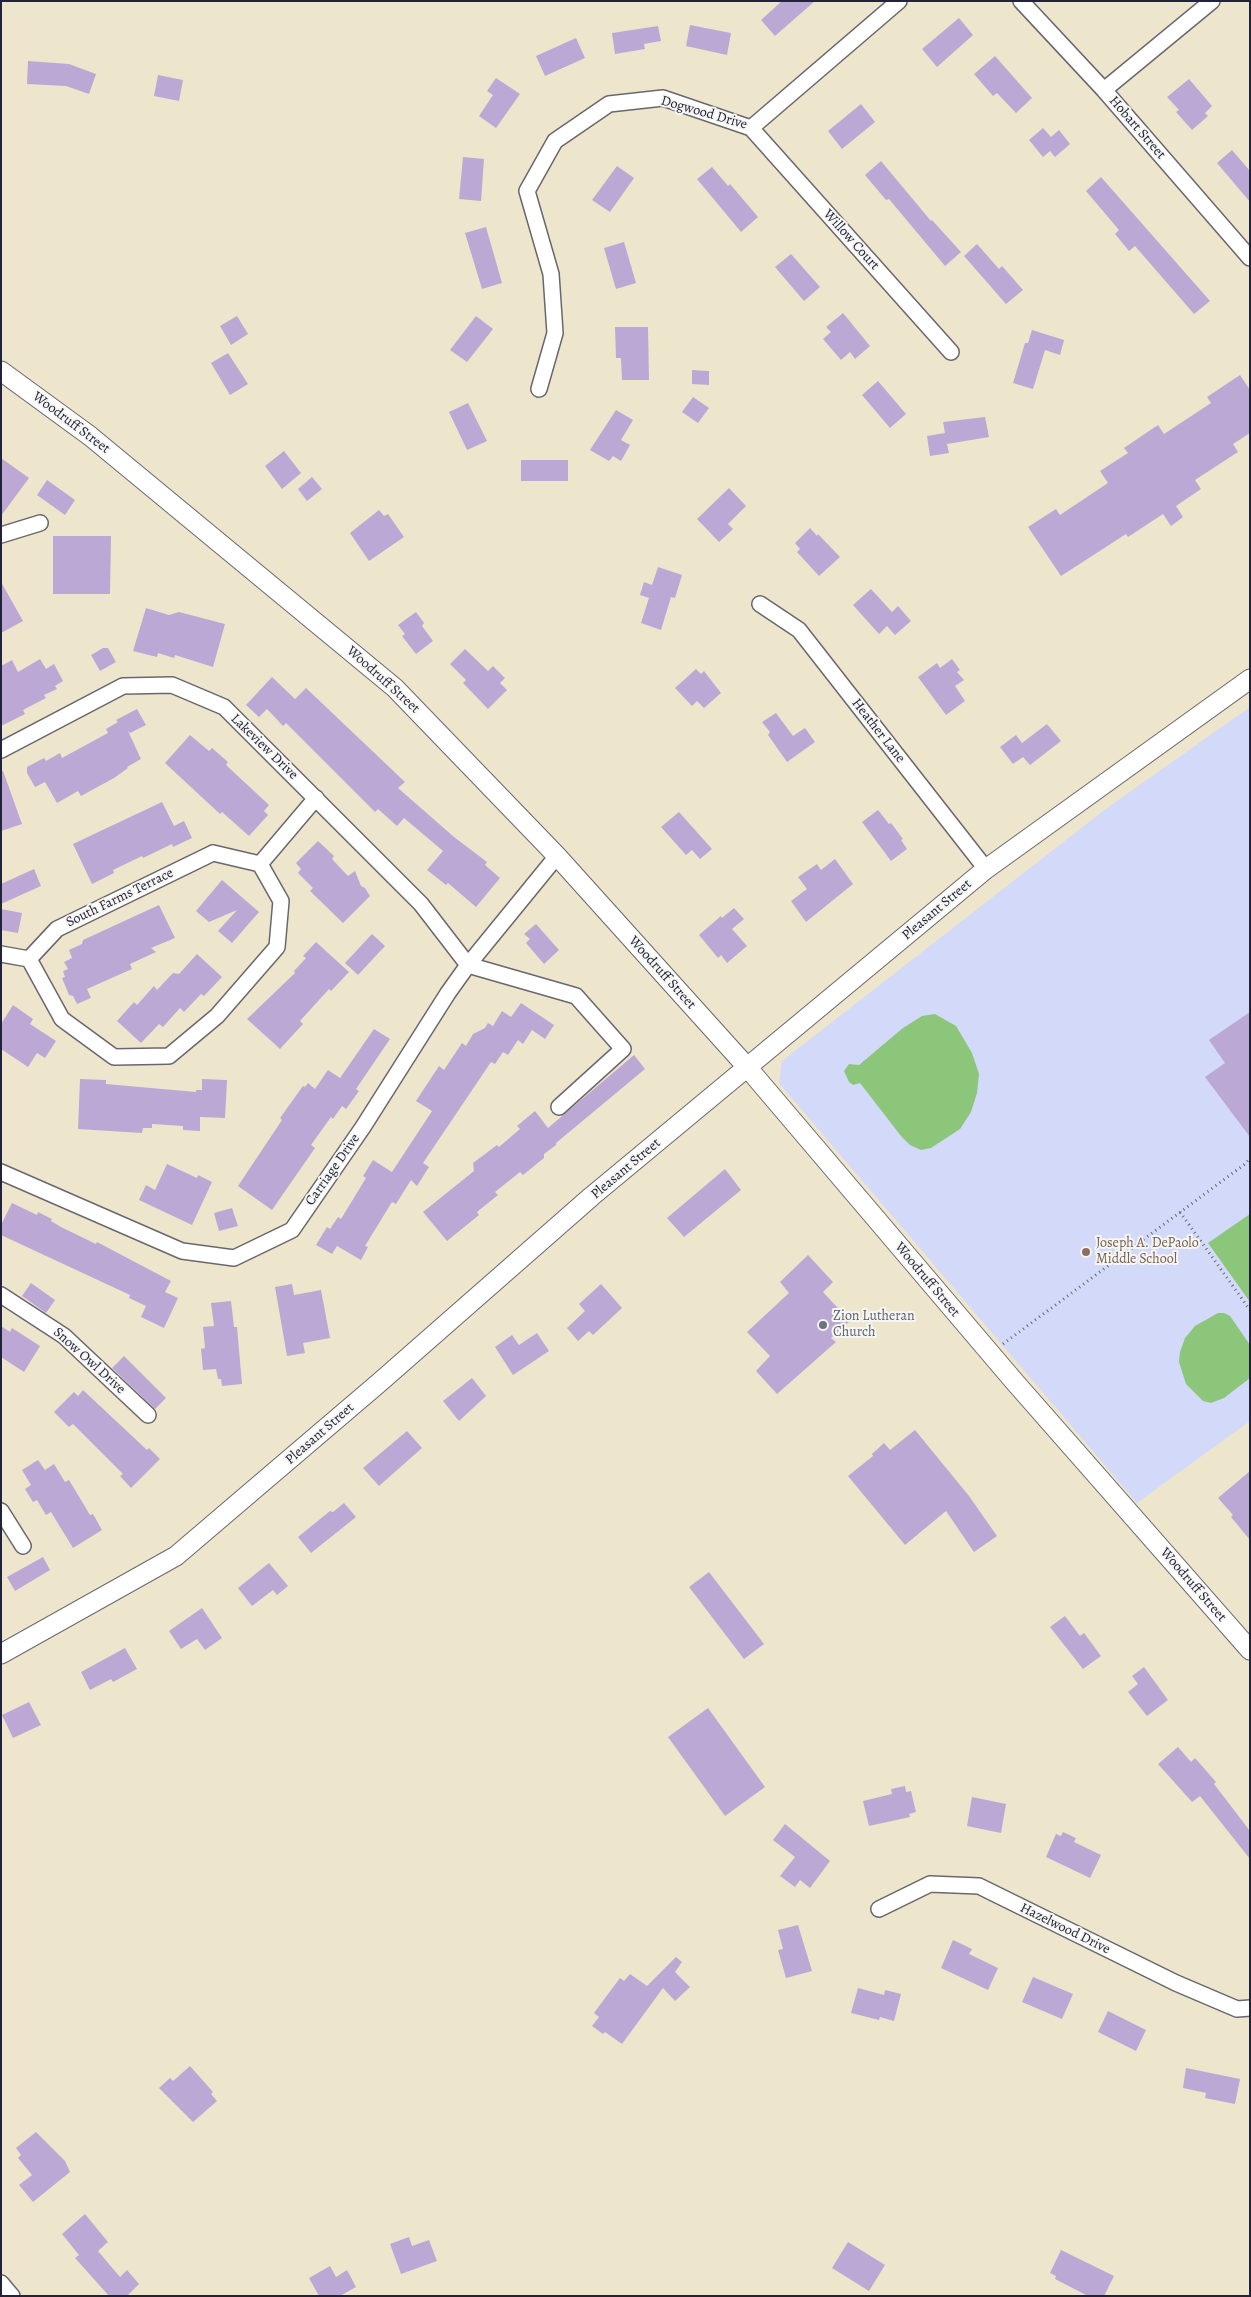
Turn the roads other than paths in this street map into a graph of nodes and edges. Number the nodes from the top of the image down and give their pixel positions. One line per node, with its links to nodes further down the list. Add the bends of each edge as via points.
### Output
1 (899, 1): 5 (street, Dogwood Drive)
2 (1020, 1): 4 (street, Hobart Street)
3 (1212, 1): 4 (street)
4 (1104, 90): 6 (street, Hobart Street)
5 (751, 128): 7 (street, Willow Court); 9 (street, Dogwood Drive, via 663,98 609,104 555,141 527,191 551,274 555,333)
6 (1250, 258)
7 (950, 352)
8 (1, 371): 16 (street, Woodruff Street, via 90,436 395,688)
9 (539, 389)
10 (40, 523): 11 (street)
11 (1, 535)
12 (760, 604): 18 (street, Heather Lane, via 799,630)
13 (1250, 679): 18 (street, Pleasant Street)
14 (1, 750): 15 (street, Lakeview Drive, via 122,686 172,685 224,707)
15 (316, 798): 17 (street); 21 (street, Lakeview Drive, via 421,904)
16 (557, 856): 21 (street, Carriage Drive); 22 (street, Woodruff Street)
17 (260, 864): 20 (street, South Farms Terrace, via 213,853 57,929); 20 (street, via 281,901 277,947 217,1016 169,1056 114,1057 62,1019)
18 (986, 869): 22 (street, Pleasant Street)
19 (1, 954): 20 (street)
20 (29, 959)
21 (468, 965): 23 (street, via 576,996 623,1049); 24 (street, Carriage Drive, via 292,1230 234,1258 182,1250)
22 (747, 1067): 29 (street, Woodruff Street, via 990,1354); 30 (street, Pleasant Street, via 592,1196 176,1556)
23 (559, 1107)
24 (1, 1172)
25 (1, 1295): 26 (street, Snow Owl Drive, via 64,1336)
26 (148, 1415)
27 (1, 1512): 28 (street)
28 (24, 1546)
29 (1250, 1650)
30 (1, 1654)
31 (879, 1909): 32 (street, Hazelwood Drive, via 930,1884 979,1886 1176,1983 1237,2009)
32 (1250, 2008)
33 (1, 2283): 34 (street)
34 (12, 2296)

